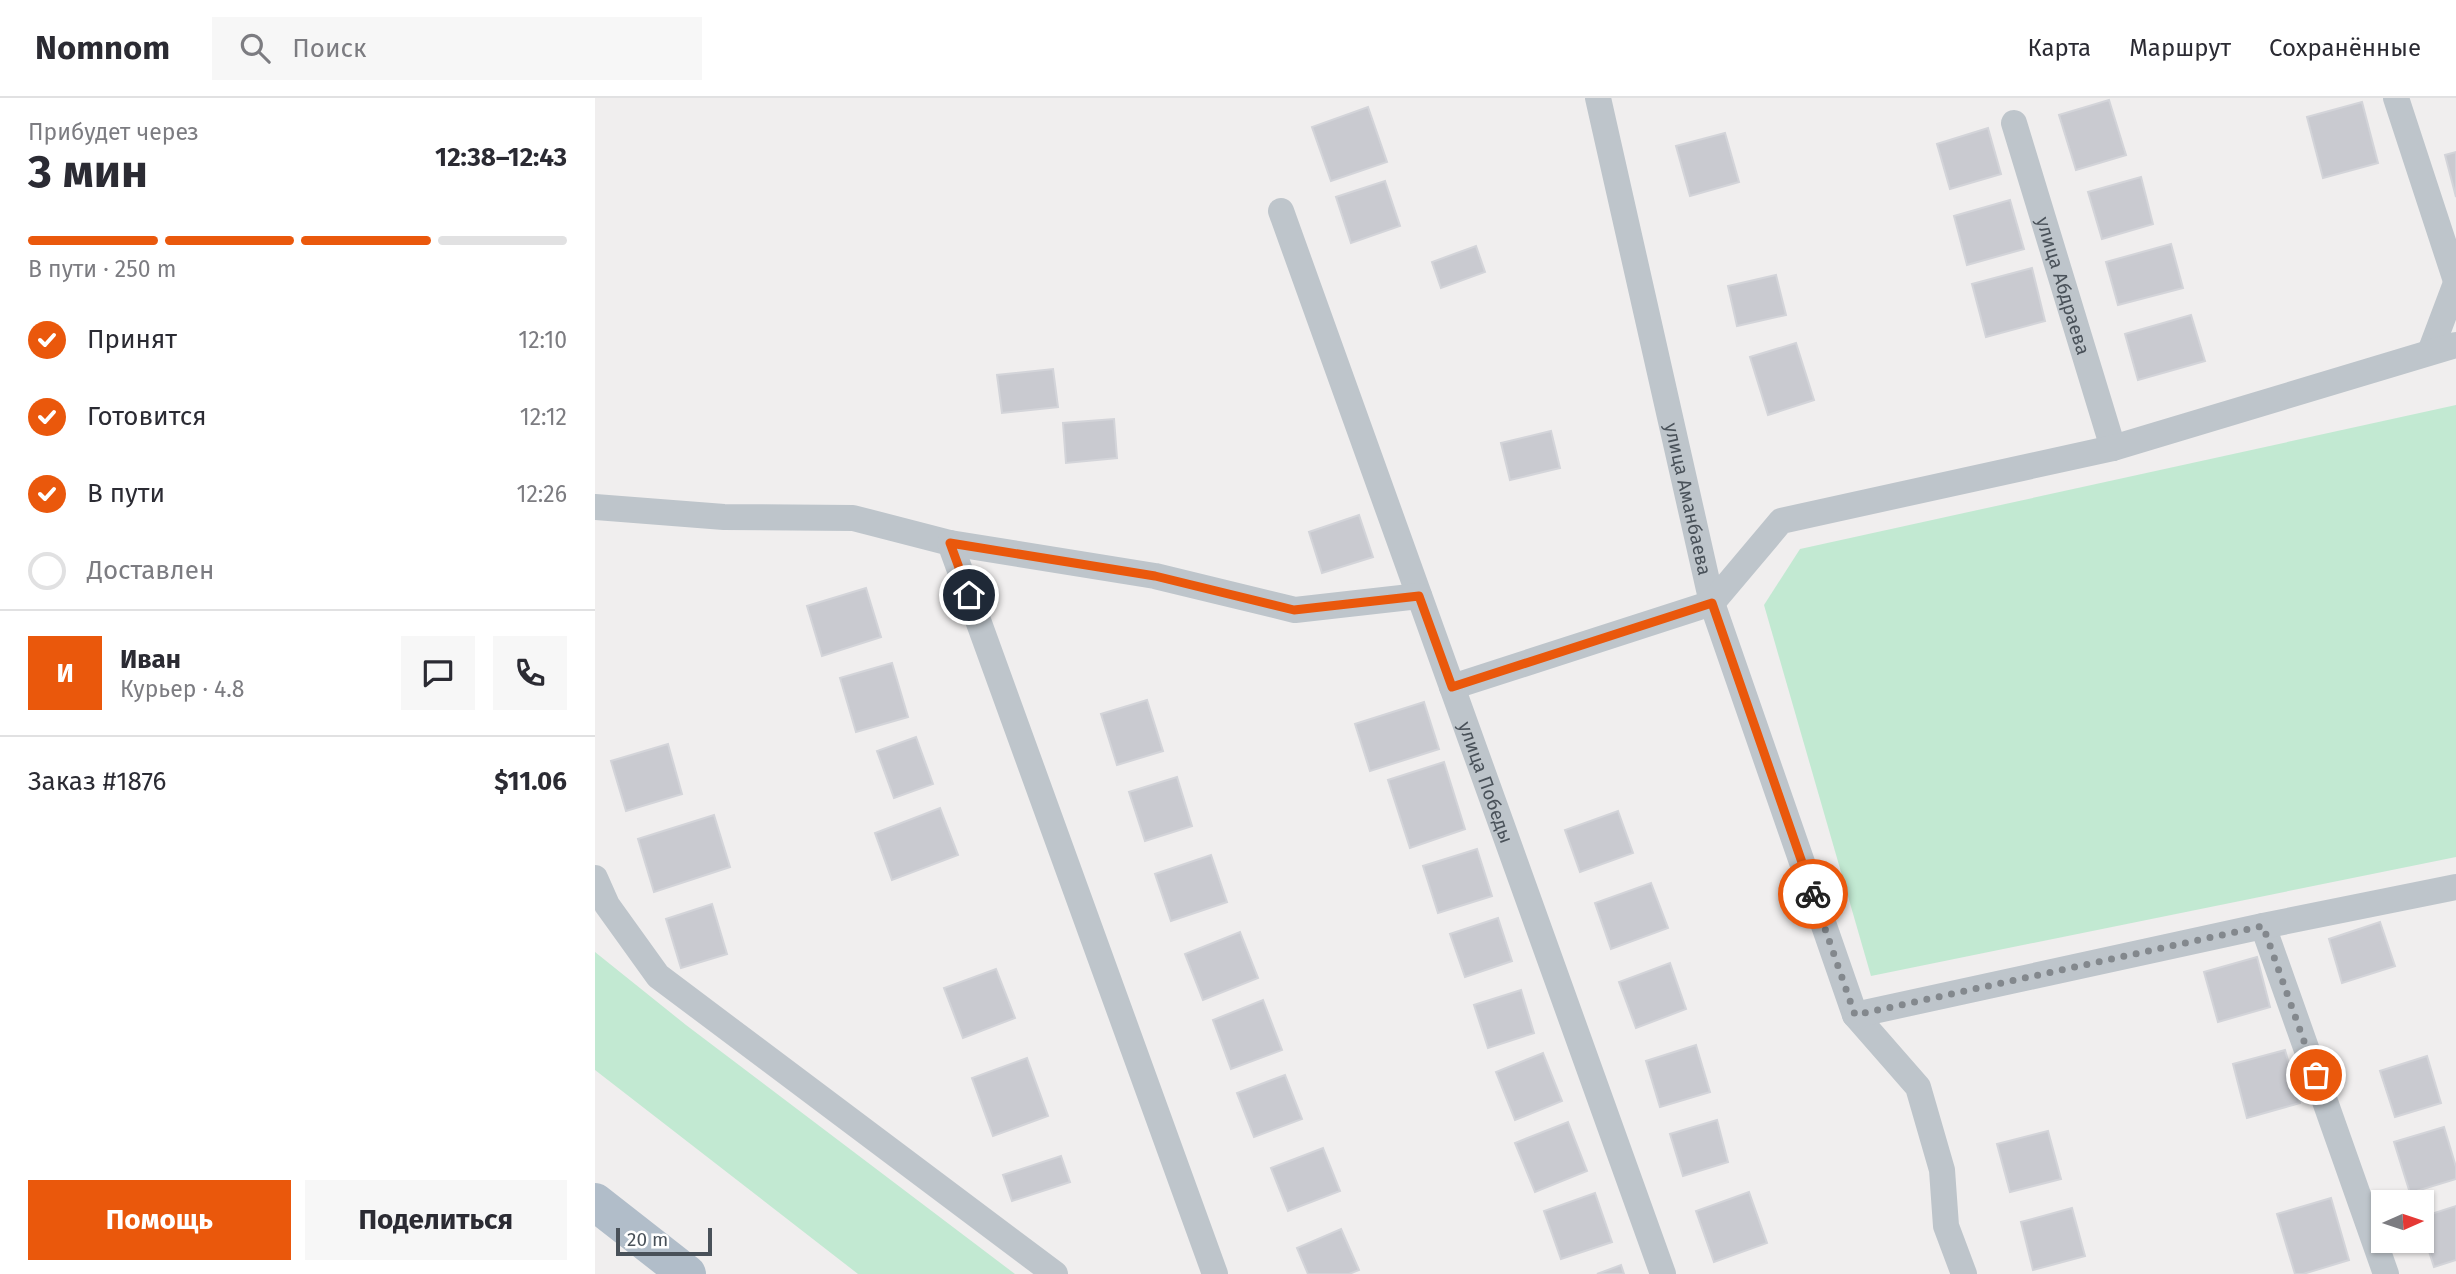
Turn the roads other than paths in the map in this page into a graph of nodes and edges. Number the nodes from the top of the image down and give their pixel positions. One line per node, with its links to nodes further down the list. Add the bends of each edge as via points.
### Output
1 (1598, 98): 12 (street, улица Аманбаева)
2 (2396, 98): 5 (street)
3 (2014, 123): 8 (street, улица Абдраева)
4 (1281, 211): 11 (street, улица Победы)
5 (2456, 282): 7 (street)
6 (2456, 345): 7 (street)
7 (2430, 352): 8 (street)
8 (2113, 448): 12 (street, via 1781,521)
9 (595, 507): 10 (street, via 724,517 853,518)
10 (950, 543): 11 (street, via 1155,576 1294,610); 21 (street)
11 (1419, 596): 13 (street, улица Победы)
12 (1712, 603): 13 (street); 17 (street, улица Аманбаева)
13 (1452, 687): 22 (street, улица Победы)
14 (595, 878): 20 (street, via 607,905 658,976)
15 (2456, 887): 16 (street)
16 (2263, 926): 17 (street); 24 (street)
17 (1855, 1015): 23 (street, улица Аманбаева, via 1918,1087 1942,1170 1946,1226)
18 (595, 1202): 19 (main road)
19 (687, 1274)
20 (1055, 1274)
21 (1215, 1274)
22 (1663, 1274)
23 (1964, 1274)
24 (2386, 1274)

